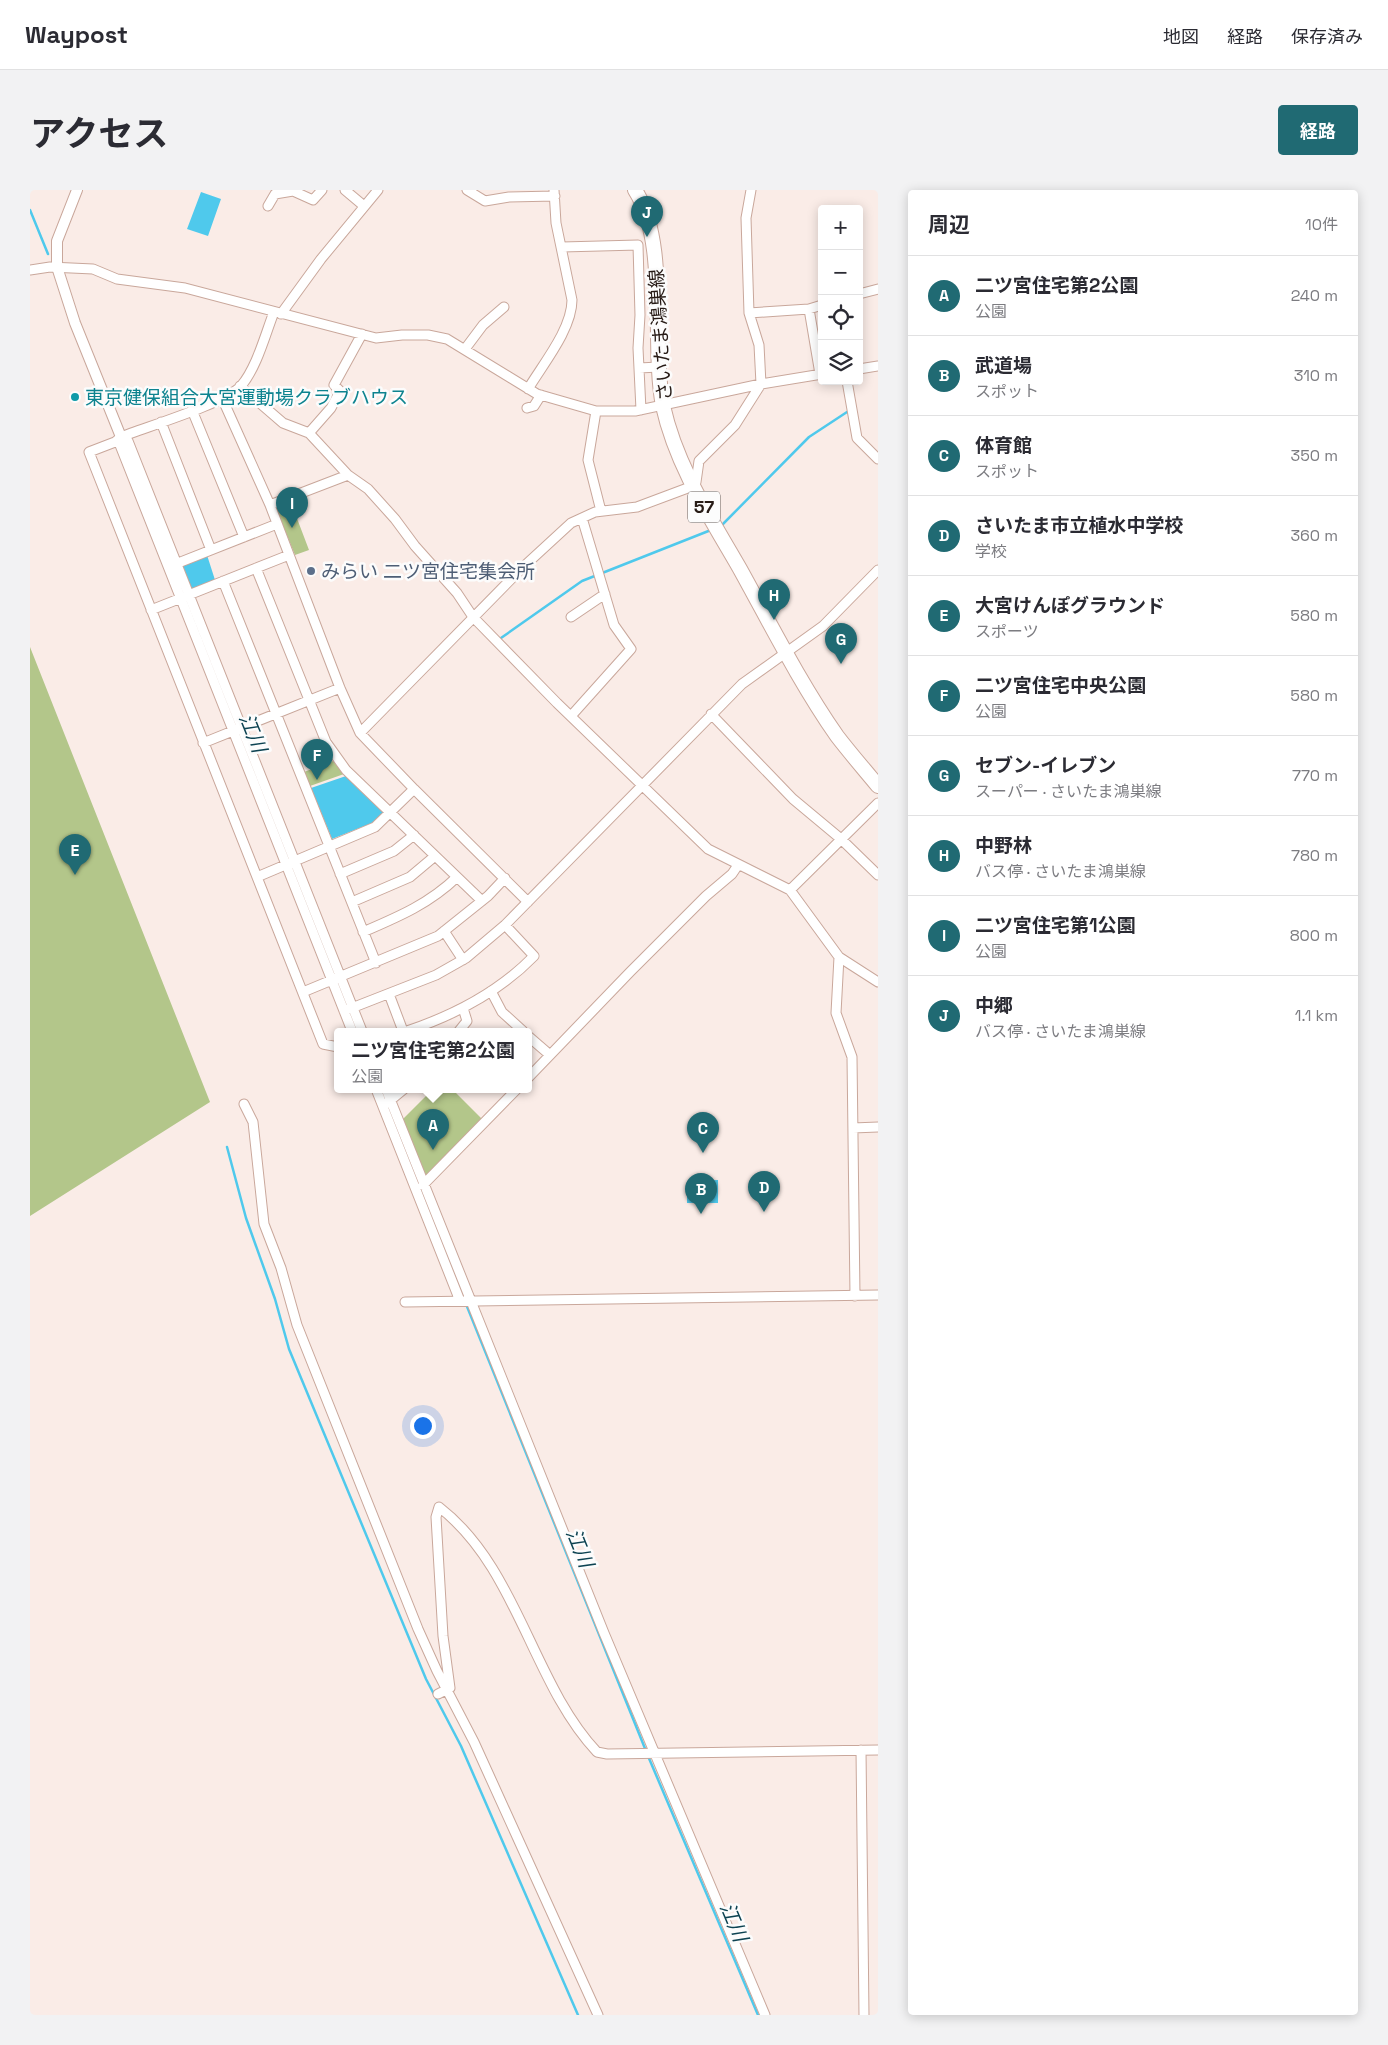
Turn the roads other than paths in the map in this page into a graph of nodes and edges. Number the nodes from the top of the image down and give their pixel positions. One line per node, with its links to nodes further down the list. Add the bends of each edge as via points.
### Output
1 (77, 190): 12 (street, via 57,241)
2 (322, 190): 9 (street, via 313,200 293,191 276,194)
3 (346, 190): 10 (street)
4 (378, 190): 10 (street)
5 (467, 190): 8 (street, via 485,201)
6 (635, 190): 25 (main road, さいたま鴻巣線 / 57, via 645,208 652,238)
7 (751, 190): 20 (street, via 746,218)
8 (554, 193): 11 (street)
9 (268, 206)
10 (364, 206): 19 (street)
11 (562, 247): 26 (street, via 638,245); 32 (street, via 572,312)
12 (57, 268): 13 (street); 19 (street, via 94,269 117,279 185,288); 42 (street)
13 (30, 270)
14 (878, 288): 15 (street)
15 (863, 293)
16 (818, 306): 18 (street)
17 (504, 307): 22 (street, via 483,325)
18 (809, 309): 20 (street); 23 (street)
19 (278, 313): 21 (street); 31 (street)
20 (749, 313): 29 (street, via 759,345)
21 (362, 334): 22 (street, via 376,338 428,335 447,339); 41 (street, via 334,384 340,391 337,397)
22 (465, 348): 32 (street)
23 (818, 358)
24 (878, 366): 27 (street)
25 (659, 367): 26 (street); 35 (main road, さいたま鴻巣線 / 57)
26 (639, 368): 38 (street)
27 (863, 368)
28 (818, 374): 29 (street)
29 (761, 384): 35 (street); 45 (street, via 735,425 699,461)
30 (848, 385): 43 (street, via 857,438)
31 (240, 386): 34 (street); 41 (street, via 283,423)
32 (528, 389): 33 (street)
33 (541, 395): 36 (street, via 534,406); 39 (street)
34 (222, 398): 37 (street); 46 (street)
35 (663, 405): 38 (street); 45 (main road, さいたま鴻巣線 / 57, via 676,450)
36 (527, 408)
37 (192, 410): 40 (street); 50 (street)
38 (641, 410): 39 (street)
39 (596, 411): 47 (street, via 588,460)
40 (161, 422): 42 (street); 51 (street)
41 (309, 433): 44 (street)
42 (119, 438): 53 (street, via 128,441); 59 (street, via 89,452)
43 (878, 459)
44 (348, 475): 46 (street); 60 (street, via 368,488 457,593)
45 (693, 486): 47 (street, via 637,507); 62 (main road, さいたま鴻巣線 / 57)
46 (270, 505): 49 (street)
47 (601, 511): 48 (street)
48 (582, 518): 57 (street); 60 (street, via 571,523 528,562)
49 (278, 524): 50 (street); 52 (street)
50 (244, 537): 51 (street)
51 (211, 550): 53 (street)
52 (289, 555): 54 (street); 63 (street)
53 (172, 566): 58 (street)
54 (256, 568): 56 (street); 64 (street)
55 (878, 570): 62 (street, via 823,626)
56 (223, 581): 58 (street); 65 (street)
57 (605, 594): 61 (street); 67 (street, via 614,626 631,649)
58 (184, 596): 59 (street); 68 (street)
59 (151, 610): 70 (street)
60 (473, 617): 67 (street); 69 (street)
61 (571, 617)
62 (786, 651): 66 (street, via 742,684); 71 (main road, さいたま鴻巣線 / 57, via 838,736)
63 (340, 688): 64 (street); 69 (street)
64 (309, 700): 65 (street); 75 (street, via 326,742 341,763)
65 (276, 714): 68 (street); 78 (street)
66 (712, 714): 72 (street); 77 (street, via 793,799)
67 (571, 716): 72 (street)
68 (237, 730): 70 (street); 80 (street)
69 (360, 733): 73 (street)
70 (203, 743): 84 (street)
71 (878, 786)
72 (643, 787): 81 (street, via 708,849); 90 (street)
73 (414, 789): 75 (street); 86 (street)
74 (878, 803): 77 (street)
75 (390, 812): 76 (street); 78 (street, via 375,827)
76 (414, 835): 79 (street); 82 (street, via 394,851)
77 (841, 839): 83 (street); 87 (street)
78 (329, 847): 80 (street); 82 (street)
79 (435, 856): 85 (street); 89 (street, via 410,878)
80 (290, 863): 84 (street); 97 (street)
81 (738, 864): 87 (street); 112 (street, via 732,874 657,944)
82 (340, 874): 89 (street)
83 (878, 875)
84 (257, 877): 100 (street)
85 (457, 877): 88 (street); 93 (street, via 416,909)
86 (505, 878): 88 (street); 90 (street)
87 (790, 890): 94 (street)
88 (482, 901): 92 (street)
89 (352, 902): 93 (street)
90 (528, 902): 91 (street)
91 (505, 925): 95 (street); 99 (street, via 534,956 522,969)
92 (444, 931): 95 (street); 96 (street)
93 (363, 932): 96 (street)
94 (839, 956): 98 (street); 120 (street, via 836,1013 852,1056)
95 (463, 960): 101 (street)
96 (376, 963): 97 (street)
97 (337, 979): 100 (street); 103 (street)
98 (878, 982)
99 (491, 991): 102 (street); 109 (street, via 502,1012)
100 (303, 992): 111 (street, via 323,1044)
101 (389, 994): 103 (street); 106 (street)
102 (463, 1008): 107 (street); 108 (street, via 467,1021)
103 (348, 1009): 104 (street); 105 (street)
104 (351, 1028)
105 (360, 1028)
106 (402, 1028)
107 (415, 1028)
108 (461, 1028)
109 (520, 1028)
110 (532, 1039): 112 (street)
111 (334, 1046)
112 (550, 1055): 113 (street)
113 (532, 1074)
114 (379, 1093): 118 (street)
115 (386, 1093): 118 (street)
116 (399, 1093): 118 (street)
117 (513, 1093): 122 (street)
118 (386, 1103): 122 (street); 125 (street)
119 (244, 1104): 127 (street, via 252,1122 264,1224 297,1325 396,1575)
120 (852, 1128): 121 (street); 124 (street)
121 (878, 1128)
122 (423, 1185): 125 (street)
123 (878, 1295): 124 (street)
124 (855, 1296): 125 (street)
125 (465, 1301): 126 (street); 131 (street, via 473,1304)
126 (405, 1302)
127 (446, 1689): 128 (street); 131 (street, via 450,1688 443,1636 436,1517 439,1507 484,1555 565,1708 597,1752); 132 (street, via 474,1742)
128 (438, 1694)
129 (861, 1750): 130 (street); 131 (street); 134 (street)
130 (878, 1750)
131 (654, 1753): 133 (street)
132 (598, 2015)
133 (765, 2015)
134 (864, 2015)

